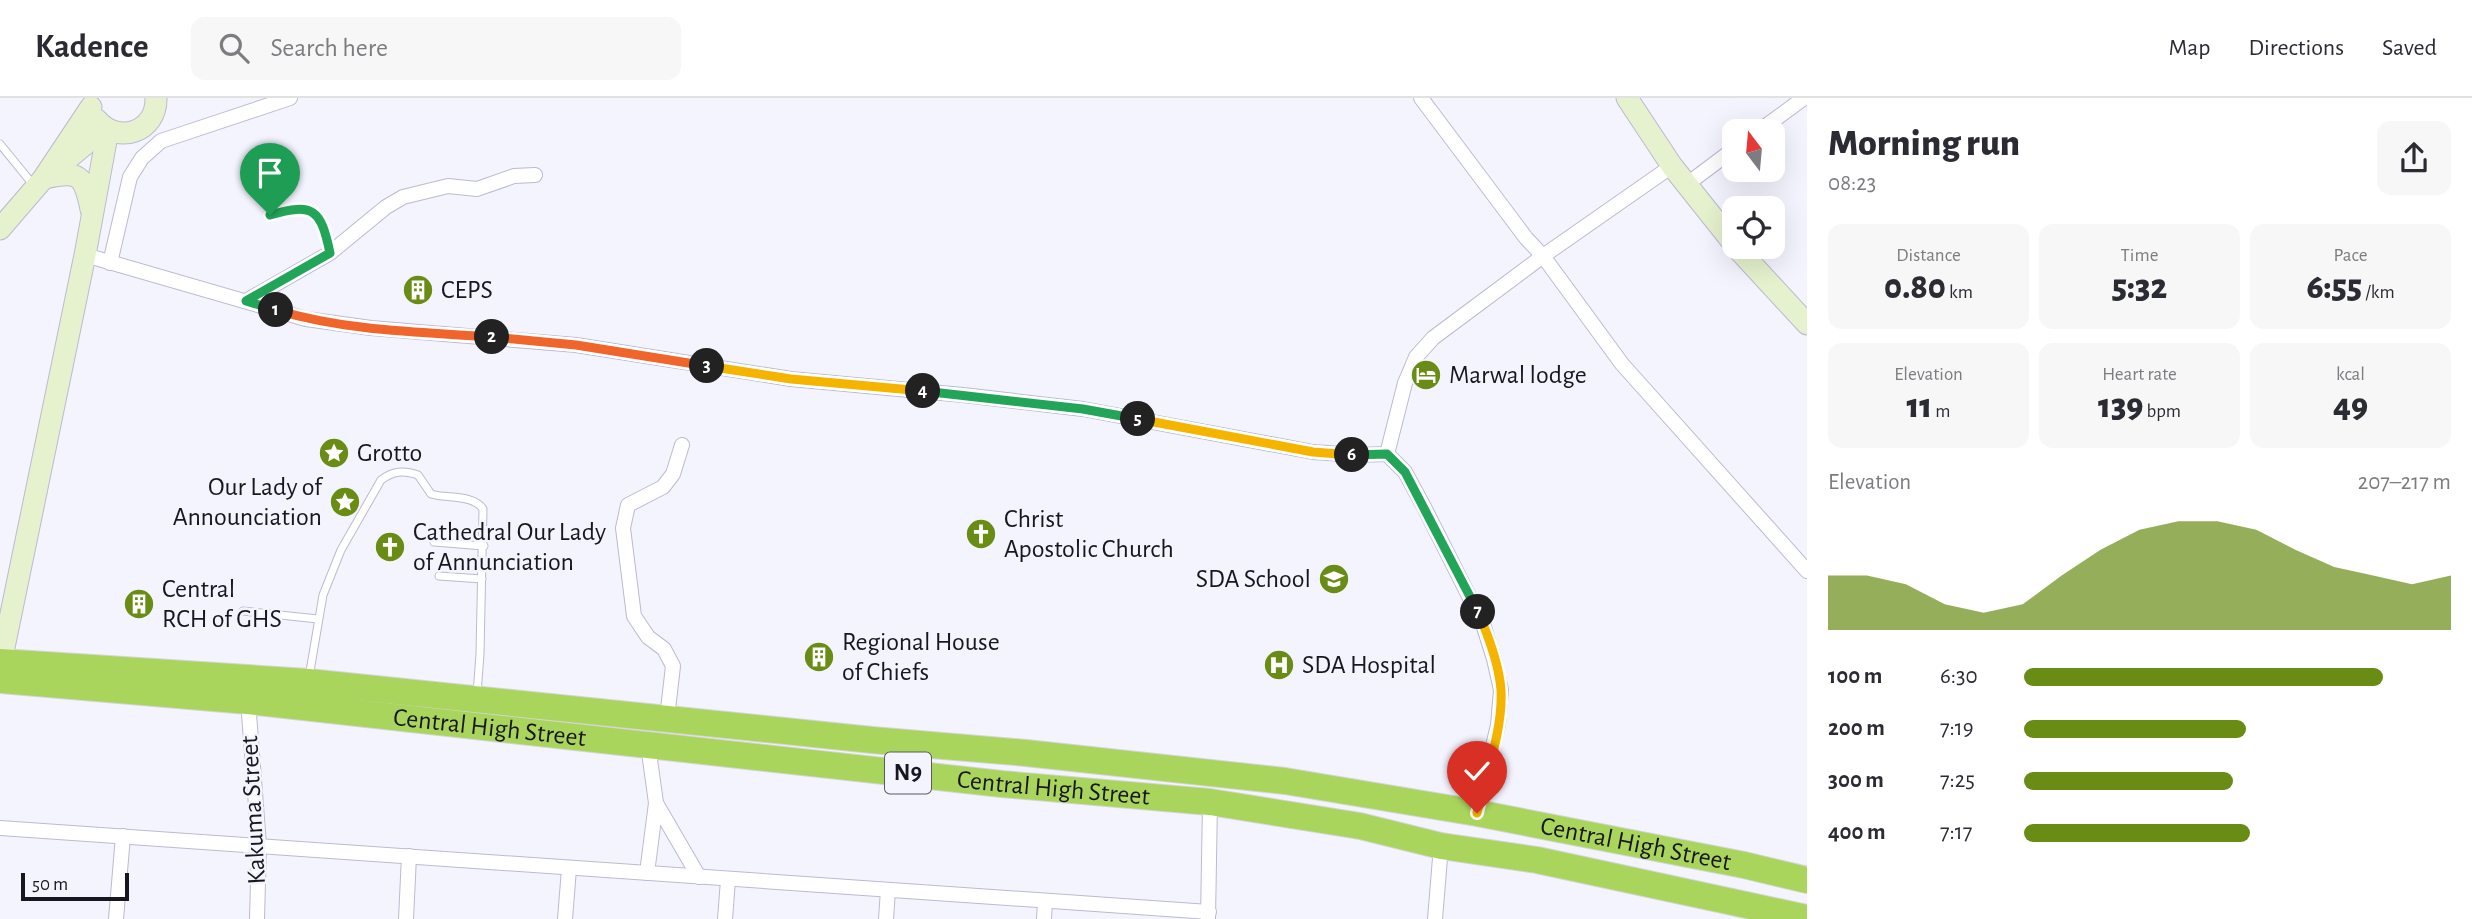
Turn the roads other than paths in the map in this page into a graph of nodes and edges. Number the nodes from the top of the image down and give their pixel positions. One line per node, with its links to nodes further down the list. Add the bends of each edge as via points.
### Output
1 (156, 98): 8 (street, via 149,121 134,132)
2 (290, 98): 23 (street, via 161,141 142,158 131,177)
3 (1421, 98): 21 (street)
4 (1627, 98): 11 (street)
5 (1804, 98): 7 (street)
6 (91, 102): 8 (street, via 94,115); 13 (street)
7 (1775, 119)
8 (113, 131): 13 (street); 16 (street)
9 (0, 144): 13 (lane)
10 (1722, 158): 14 (street)
11 (1672, 166): 14 (street); 21 (street)
12 (535, 175): 19 (street, via 514,176 477,189 448,186 403,197)
13 (40, 184): 16 (street, via 72,174 80,178); 17 (street)
14 (1686, 185): 18 (street)
15 (270, 215): 19 (lane, via 294,208 318,216)
16 (92, 216): 20 (street)
17 (0, 229)
18 (1722, 229)
19 (330, 253): 24 (street)
20 (85, 255): 23 (street); 35 (street)
21 (1543, 256): 27 (street, via 1433,338 1416,357 1395,415); 30 (street, via 1622,364)
22 (1749, 259): 25 (street)
23 (110, 263): 24 (street)
24 (246, 301): 27 (street, via 306,319 371,328 576,345 791,379 1083,409 1313,452)
25 (1804, 316)
26 (682, 445): 39 (street, via 674,474 663,487 628,505 623,528 634,616 673,666)
27 (1387, 454): 45 (street, via 1405,472 1449,554 1483,624 1494,659 1501,690 1498,725)
28 (434, 542): 29 (lane)
29 (484, 546): 32 (lane); 34 (lane, via 485,515 480,503 431,494 411,472 391,473 381,480 341,550)
30 (1807, 571)
31 (439, 576): 32 (lane)
32 (482, 579): 37 (lane)
33 (243, 611): 34 (lane)
34 (318, 619): 36 (lane)
35 (0, 668): 36 (highway, Central High Street / N9); 38 (highway, Central High Street / N9)
36 (308, 682): 37 (highway, Central High Street / N9)
37 (476, 698): 39 (highway, Central High Street / N9)
38 (247, 701): 41 (highway, Central High Street / N9); 48 (street, Kakuma Street)
39 (667, 718): 40 (highway, Central High Street / N9)
40 (872, 740): 42 (highway); 45 (highway, Central High Street / N9, via 1285,781)
41 (648, 746): 42 (highway, Central High Street / N9); 44 (street)
42 (853, 767): 43 (highway, Central High Street / N9)
43 (1210, 802): 49 (highway, Central High Street / N9, via 1360,826); 58 (street)
44 (656, 803): 52 (street); 53 (street)
45 (1477, 813): 55 (highway, Central High Street / N9)
46 (0, 828): 47 (street)
47 (123, 836): 48 (street); 60 (street)
48 (259, 845): 50 (street); 61 (street, Kakuma Street)
49 (1441, 846): 59 (highway, Central High Street / N9, via 1550,862); 67 (street)
50 (409, 856): 51 (street); 62 (street)
51 (569, 869): 52 (street); 63 (street)
52 (647, 873): 53 (street)
53 (699, 877): 54 (street)
54 (728, 880): 56 (street); 64 (street)
55 (1807, 880)
56 (888, 890): 57 (street); 65 (street)
57 (1045, 901): 58 (street); 66 (street)
58 (1208, 915)
59 (1807, 918)
60 (116, 919)
61 (257, 919)
62 (406, 919)
63 (565, 919)
64 (725, 919)
65 (886, 919)
66 (1044, 919)
67 (1435, 919)

